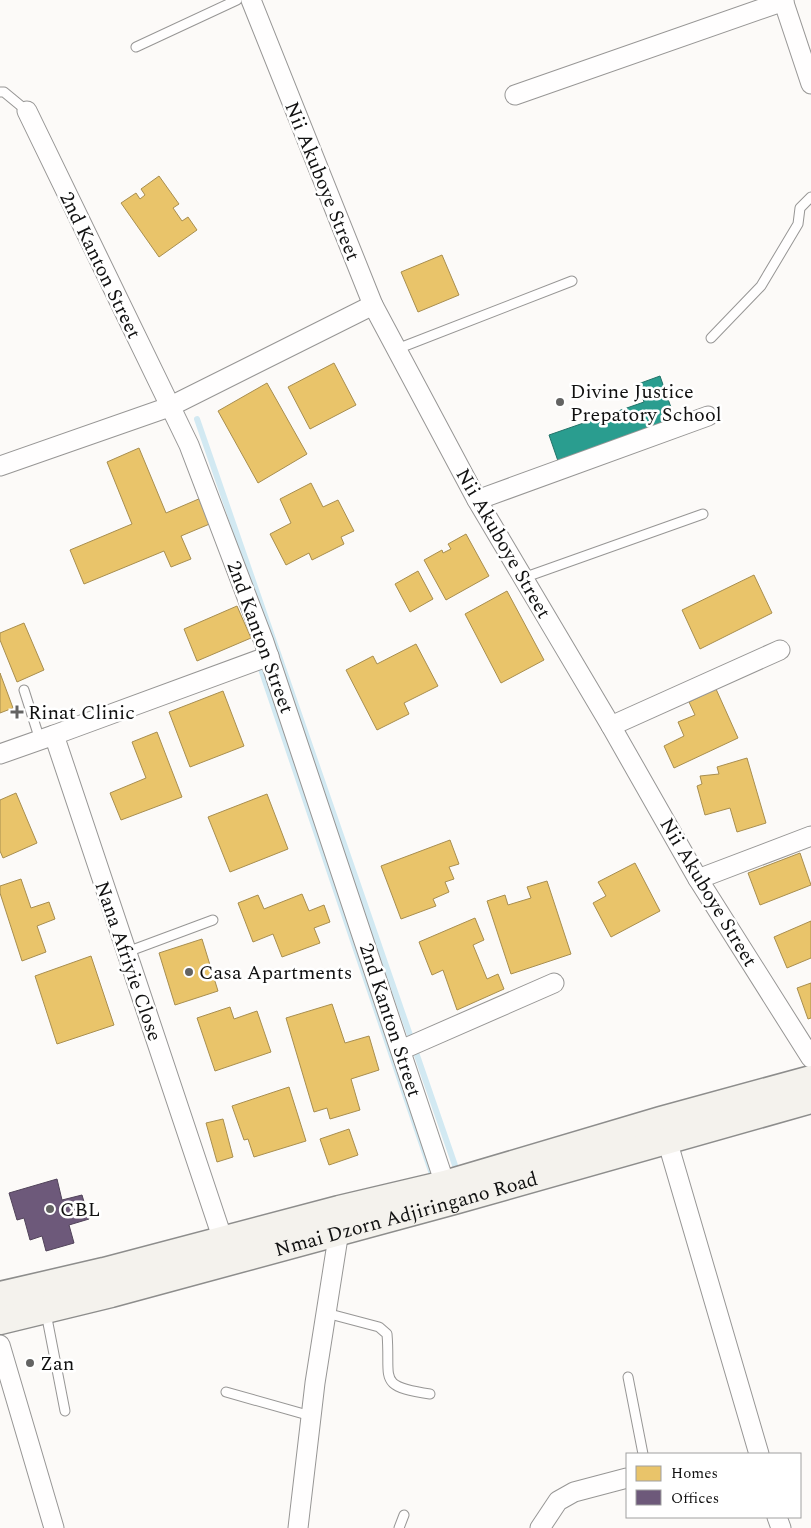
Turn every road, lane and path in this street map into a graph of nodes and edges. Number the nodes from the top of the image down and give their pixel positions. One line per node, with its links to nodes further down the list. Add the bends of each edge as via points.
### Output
1 (237, 0): 4 (lane)
2 (251, 0): 11 (street, Nii Akuboye Street)
3 (784, 1): 5 (street); 7 (street)
4 (136, 47)
5 (811, 84)
6 (0, 92): 8 (lane)
7 (515, 95)
8 (27, 110): 14 (street, 2nd Kanton Street)
9 (811, 197): 12 (lane, via 800,208 798,224 761,286)
10 (572, 281): 13 (lane)
11 (373, 305): 13 (street, Nii Akuboye Street); 14 (street)
12 (711, 338)
13 (397, 349): 17 (street, Nii Akuboye Street)
14 (169, 407): 16 (street); 21 (street, 2nd Kanton Street, via 189,444)
15 (708, 416): 17 (street)
16 (0, 466)
17 (477, 500): 19 (street, Nii Akuboye Street)
18 (704, 514): 19 (lane)
19 (523, 578): 23 (street, Nii Akuboye Street)
20 (780, 650): 23 (street)
21 (269, 656): 24 (street); 31 (street, 2nd Kanton Street)
22 (24, 690): 24 (lane)
23 (611, 726): 27 (street, Nii Akuboye Street)
24 (47, 737): 25 (street); 29 (street, Nana Afriyie Close)
25 (0, 754)
26 (811, 836): 27 (street)
27 (698, 878): 32 (street, Nii Akuboye Street)
28 (213, 920): 29 (lane)
29 (126, 952): 38 (street, Nana Afriyie Close)
30 (554, 983): 31 (street)
31 (401, 1050): 36 (street, 2nd Kanton Street)
32 (811, 1058)
33 (811, 1079): 36 (main road, Nmai Dzorn Adjiringano Road)
34 (811, 1100): 35 (main road, Nmai Dzorn Adjiringano Road)
35 (667, 1140): 37 (main road, Nmai Dzorn Adjiringano Road); 50 (street)
36 (446, 1184): 38 (main road, Nmai Dzorn Adjiringano Road)
37 (339, 1231): 40 (main road, Nmai Dzorn Adjiringano Road); 41 (street)
38 (223, 1240): 39 (main road, Nmai Dzorn Adjiringano Road)
39 (0, 1295)
40 (45, 1310): 42 (main road, Nmai Dzorn Adjiringano Road); 47 (lane)
41 (326, 1313): 46 (lane, via 379,1327 387,1334 387,1376 393,1384 403,1390); 48 (street)
42 (0, 1321)
43 (0, 1345): 53 (street)
44 (628, 1378): 49 (lane)
45 (226, 1392): 48 (lane)
46 (430, 1394)
47 (65, 1411)
48 (311, 1416): 54 (street)
49 (643, 1453)
50 (753, 1453)
51 (626, 1478): 56 (street, via 574,1492 558,1501)
52 (404, 1515): 55 (lane)
53 (54, 1528)
54 (298, 1528)
55 (399, 1528)
56 (540, 1528)

